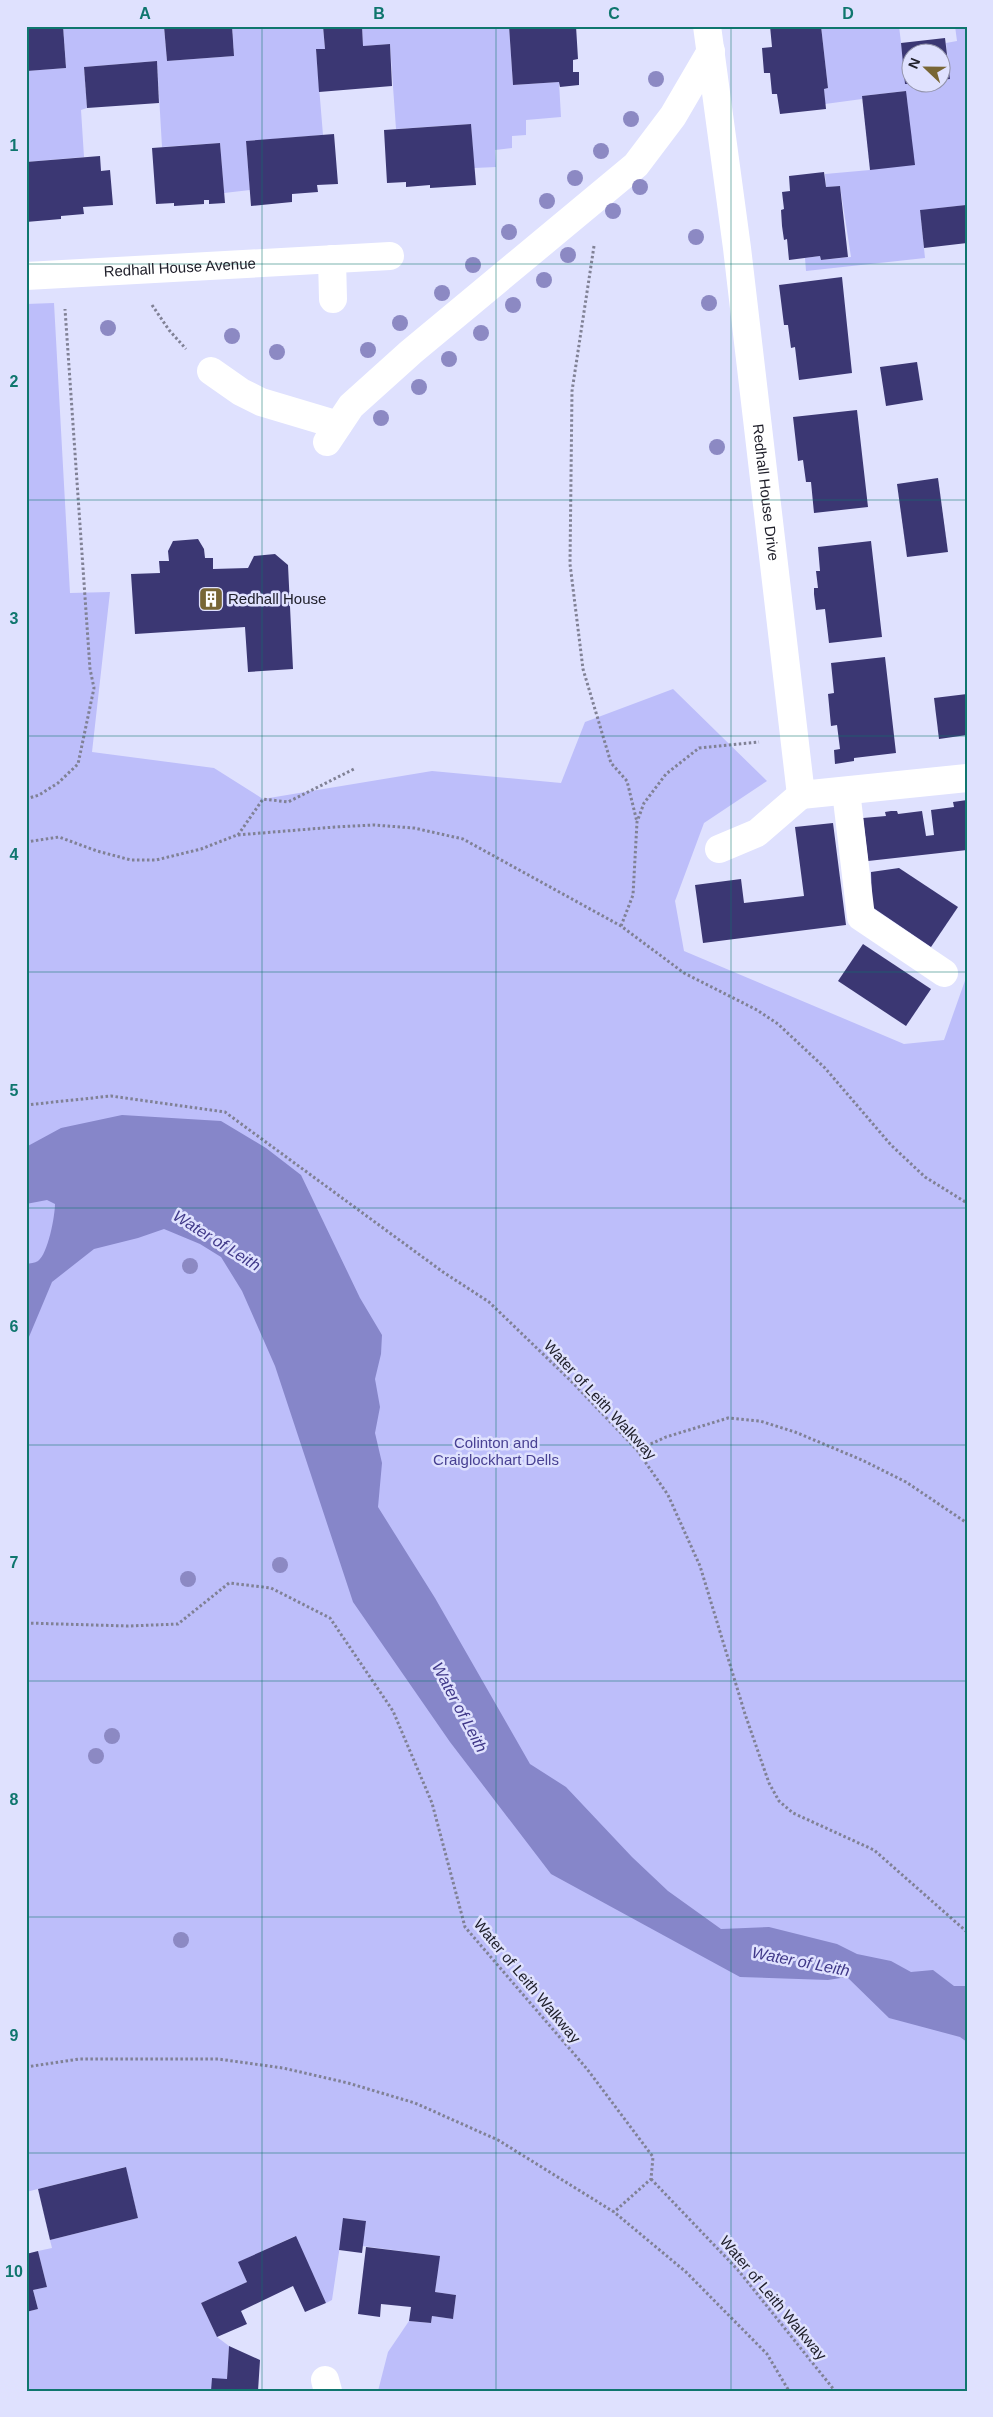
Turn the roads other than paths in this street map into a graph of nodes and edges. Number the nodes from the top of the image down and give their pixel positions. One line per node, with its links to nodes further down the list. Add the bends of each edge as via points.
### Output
1 (709, 39): 6 (street, via 673,116 636,164 411,352 351,406 333,434 240,392); 9 (street, Redhall House Drive, via 737,248)
2 (390, 256): 3 (street, Redhall House Avenue)
3 (332, 259): 4 (street, Redhall House Avenue); 5 (street)
4 (26, 276)
5 (333, 299)
6 (211, 371)
7 (967, 778): 8 (street)
8 (846, 791): 9 (street); 11 (street, via 861,916)
9 (801, 795): 10 (street, via 757,834)
10 (719, 849)
11 (944, 973)

